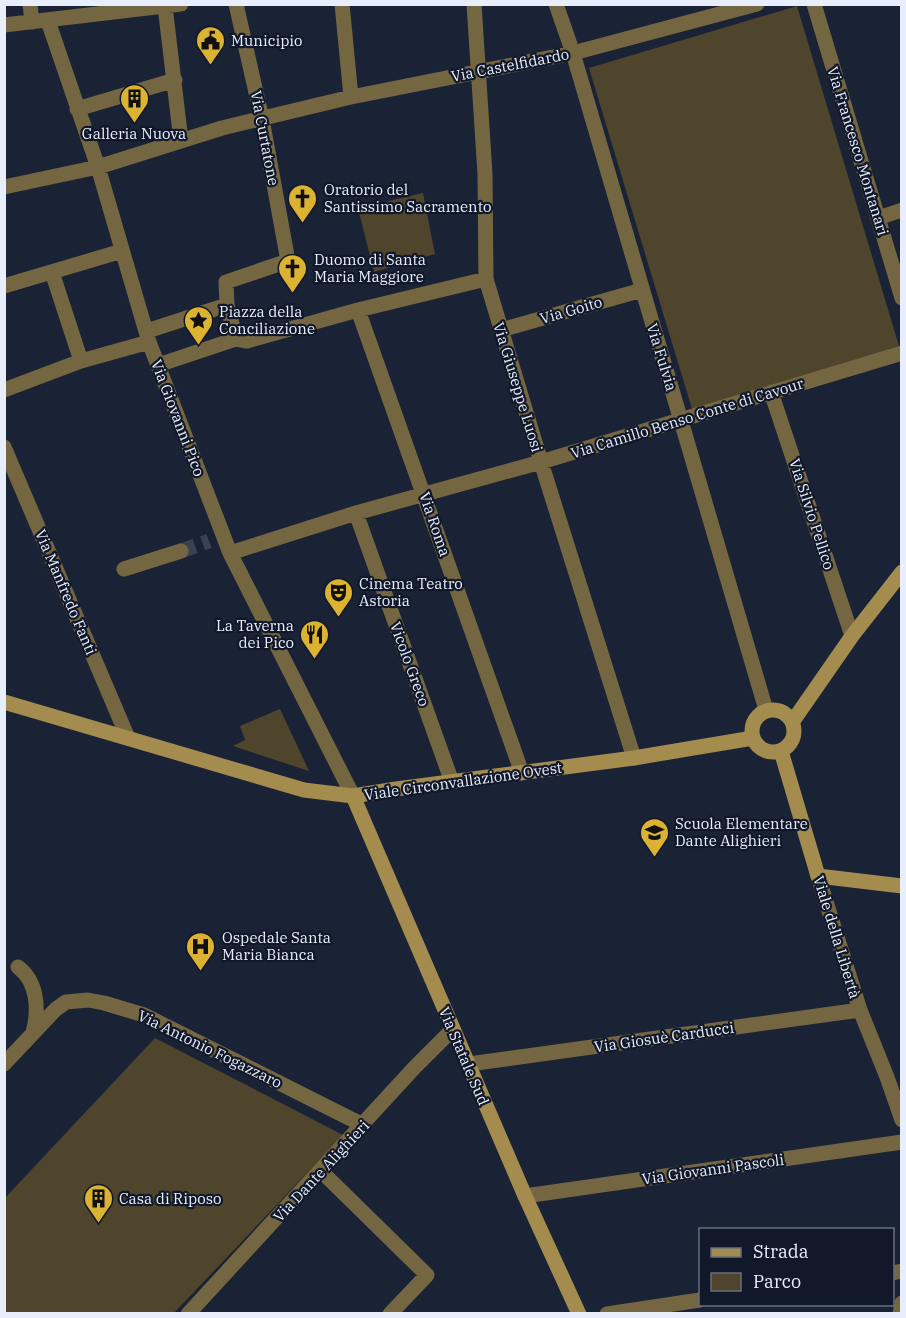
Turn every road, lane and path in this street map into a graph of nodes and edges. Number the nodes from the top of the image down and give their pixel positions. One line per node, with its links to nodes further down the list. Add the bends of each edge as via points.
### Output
1 (30, 4): 11 (street)
2 (182, 4): 8 (street)
3 (342, 4): 16 (street)
4 (474, 4): 14 (street, Via Giuseppe Luosi)
5 (555, 4): 13 (street, Via Fulvia)
6 (757, 4): 13 (street, Via Castelfidardo)
7 (814, 4): 23 (street, Via Francesco Montanari)
8 (165, 6): 10 (street); 15 (street)
9 (237, 10): 18 (street, Via Curtatone)
10 (48, 21): 11 (street); 17 (street, Via Giovanni Pico)
11 (32, 22): 12 (street)
12 (4, 25)
13 (573, 53): 14 (street, Via Castelfidardo); 28 (street, Via Fulvia)
14 (478, 71): 16 (street, Via Castelfidardo); 26 (street, Via Giuseppe Luosi, via 485,174)
15 (175, 80): 17 (street); 19 (street)
16 (351, 97): 18 (street, Via Castelfidardo)
17 (77, 109): 20 (street, Via Giovanni Pico)
18 (262, 119): 19 (street, Via Castelfidardo); 30 (street, Via Curtatone, via 288,261 226,282)
19 (181, 141): 20 (street, Via Castelfidardo)
20 (98, 167): 21 (street, Via Castelfidardo); 24 (street, Via Giovanni Pico)
21 (4, 187)
22 (902, 210): 23 (street)
23 (878, 218): 29 (street, Via Francesco Montanari)
24 (122, 250): 25 (street); 33 (street, Via Giovanni Pico)
25 (52, 272): 27 (street); 36 (street)
26 (486, 279): 31 (street); 32 (street, Via Giuseppe Luosi)
27 (4, 286)
28 (642, 290): 32 (street, Via Goito); 40 (street, Via Fulvia)
29 (902, 298)
30 (227, 305): 33 (street); 34 (street)
31 (358, 310): 34 (street, via 247,341); 43 (street, Via Roma)
32 (501, 330): 42 (street, Via Giuseppe Luosi)
33 (148, 336): 36 (street); 37 (street, Via Giovanni Pico)
34 (236, 339): 37 (street)
35 (902, 353): 39 (street, Via Camillo Benso Conte di Cavour)
36 (81, 362): 38 (street)
37 (158, 365): 46 (street, Via Giovanni Pico, via 217,540)
38 (4, 390)
39 (771, 392): 40 (street, Via Camillo Benso Conte di Cavour); 49 (street, Via Silvio Pellico)
40 (680, 420): 42 (street, Via Camillo Benso Conte di Cavour); 51 (street, Via Fulvia)
41 (4, 447): 53 (street, Via Manfredo Fanti)
42 (541, 462): 43 (street, Via Camillo Benso Conte di Cavour); 56 (street, Via Giuseppe Luosi)
43 (424, 494): 44 (street, Via Camillo Benso Conte di Cavour); 57 (street, Via Roma)
44 (356, 513): 46 (street, Via Camillo Benso Conte di Cavour); 58 (street, Vicolo Greco)
45 (181, 551): 47 (street)
46 (230, 553): 59 (street, Via Giovanni Pico)
47 (123, 569)
48 (902, 572): 49 (main road)
49 (852, 636): 52 (main road)
50 (4, 702): 53 (main road, Viale Circonvallazione Ovest)
51 (766, 710): 52 (main road, via 781,711); 54 (main road, via 755,719)
52 (792, 721): 55 (main road, via 794,735)
53 (128, 738): 59 (main road, Viale Circonvallazione Ovest, via 304,790)
54 (753, 738): 55 (main road, via 766,751); 56 (main road, Viale Circonvallazione Ovest)
55 (781, 750): 60 (main road, Viale della Libertà)
56 (634, 758): 57 (main road, Viale Circonvallazione Ovest)
57 (522, 773): 58 (main road, Viale Circonvallazione Ovest)
58 (452, 782): 59 (main road, Viale Circonvallazione Ovest)
59 (353, 796): 64 (main road, Via Statale Sud)
60 (818, 876): 61 (main road); 63 (street, Viale della Libertà)
61 (902, 886)
62 (18, 967): 65 (street, via 31,979 34,989)
63 (860, 1010): 67 (street, Via Giosuè Carducci); 68 (street, Viale della Libertà)
64 (453, 1029): 67 (main road, Via Statale Sud); 69 (street, Via Dante Alighieri)
65 (33, 1034): 66 (street, Via Antonio Fogazzaro); 69 (street, Via Antonio Fogazzaro, via 66,1002 104,1002 144,1015)
66 (4, 1064)
67 (469, 1064): 72 (main road, Via Statale Sud)
68 (902, 1120)
69 (363, 1125): 71 (street, Via Dante Alighieri)
70 (902, 1142): 72 (street, Via Giovanni Pascoli)
71 (321, 1171): 75 (street, Via Dante Alighieri); 76 (street, via 427,1275)
72 (525, 1196): 77 (main road, Via Statale Sud)
73 (699, 1300): 78 (street)
74 (902, 1303): 79 (street)
75 (188, 1314)
76 (390, 1314)
77 (579, 1314)
78 (607, 1314)
79 (900, 1314)

